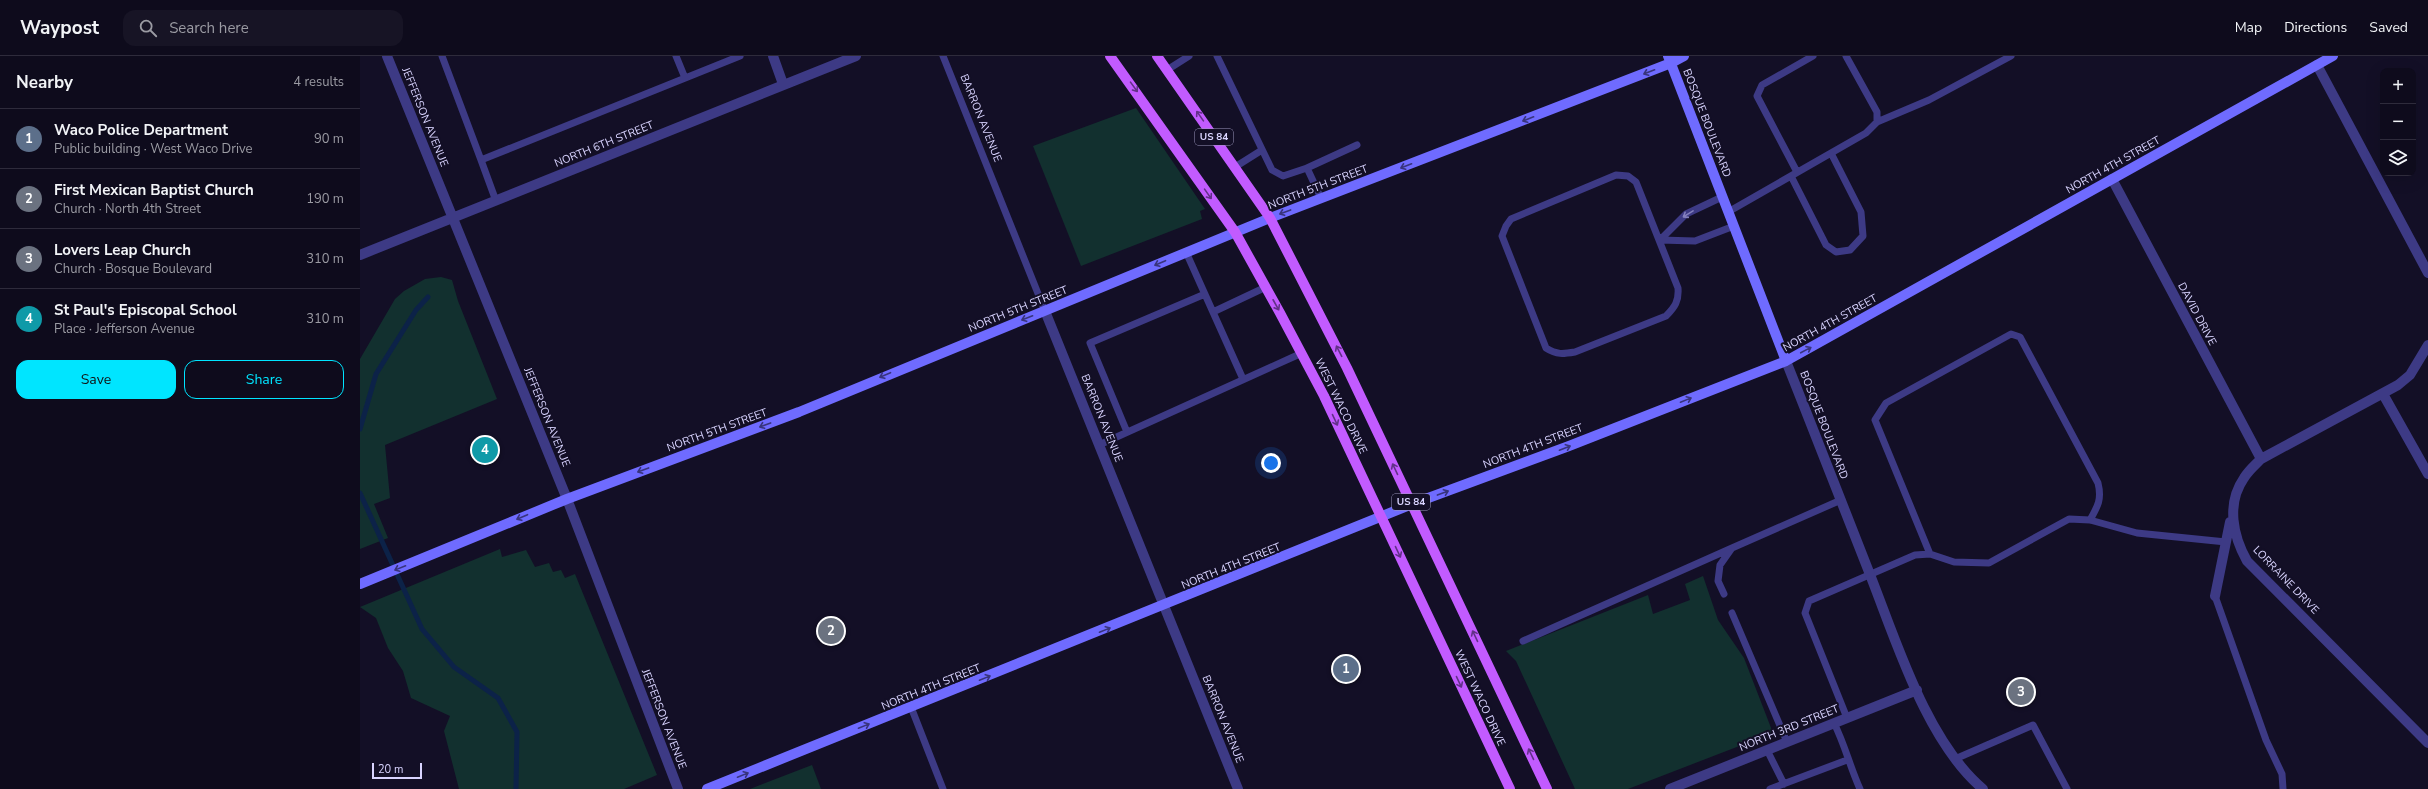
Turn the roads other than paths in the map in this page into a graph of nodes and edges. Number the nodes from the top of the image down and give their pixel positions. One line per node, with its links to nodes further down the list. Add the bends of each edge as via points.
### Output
1 (387, 56): 35 (street, JEFFERSON AVENUE)
2 (442, 56): 26 (lane)
3 (676, 56): 20 (lane)
4 (773, 56): 21 (street)
5 (856, 56): 21 (street, NORTH 6TH STREET)
6 (943, 56): 45 (lane, BARRON AVENUE)
7 (1110, 56): 38 (main road, WEST WACO DRIVE / US 84, one-way to 38)
8 (1157, 56): 19 (main road, WEST WACO DRIVE / US 84)
9 (1188, 56): 19 (lane)
10 (1217, 56): 24 (lane)
11 (1684, 56): 17 (main road, NORTH 5TH STREET)
12 (1813, 56): 29 (lane, via 1762,85 1757,96)
13 (1846, 56): 22 (lane, via 1877,112)
14 (2011, 56): 22 (lane, via 1929,100)
15 (2333, 56): 18 (main road, NORTH 4TH STREET)
16 (735, 57): 20 (lane)
17 (1670, 60): 31 (main road, BOSQUE BOULEVARD); 32 (main road, NORTH 5TH STREET, one-way to 32)
18 (2317, 65): 30 (main road, NORTH 4TH STREET); 42 (street)
19 (1168, 70): 27 (main road, WEST WACO DRIVE / US 84, one-way to 19)
20 (685, 78): 26 (lane)
21 (783, 84): 33 (street, NORTH 6TH STREET)
22 (1877, 122): 25 (lane, via 1866,133)
23 (1357, 145): 28 (lane)
24 (1262, 150): 27 (lane); 28 (lane, via 1272,170 1283,176)
25 (1831, 153): 29 (lane); 29 (lane, via 1860,212 1863,236 1850,250 1836,252 1826,245)
26 (482, 160): 33 (lane)
27 (1235, 167): 36 (main road, WEST WACO DRIVE / US 84)
28 (1307, 168): 32 (lane)
29 (1794, 174): 34 (lane)
30 (2112, 179): 49 (main road, NORTH 4TH STREET, one-way to 30); 54 (street, DAVID DRIVE)
31 (1722, 197): 34 (main road, BOSQUE BOULEVARD); 39 (lane, one-way to 39, via 1686,214)
32 (1321, 198): 36 (main road, NORTH 5TH STREET, one-way to 36)
33 (496, 201): 35 (street, NORTH 6TH STREET)
34 (1728, 212): 37 (main road, BOSQUE BOULEVARD)
35 (454, 218): 41 (street, NORTH 6TH STREET); 56 (street, JEFFERSON AVENUE)
36 (1270, 218): 38 (main road, NORTH 5TH STREET); 58 (main road, WEST WACO DRIVE / US 84, one-way to 36, via 1347,368)
37 (1734, 226): 39 (lane, via 1694,241); 49 (main road, BOSQUE BOULEVARD)
38 (1235, 232): 40 (main road, NORTH 5TH STREET); 43 (main road, WEST WACO DRIVE / US 84)
39 (1660, 240): 39 (lane, via 1636,182 1628,176 1616,175 1512,219 1502,236 1546,348 1554,353 1563,354 1666,316 1674,307 1678,299 1678,288)
40 (1186, 252): 44 (lane); 45 (main road, NORTH 5TH STREET, one-way to 45)
41 (360, 255)
42 (2428, 273)
43 (1266, 287): 46 (lane); 48 (main road, WEST WACO DRIVE / US 84, one-way to 48)
44 (1205, 294): 46 (lane); 52 (lane, via 1090,343)
45 (1046, 311): 53 (street, BARRON AVENUE); 56 (main road, NORTH 5TH STREET, one-way to 56, via 799,412)
46 (1213, 312): 50 (lane)
47 (2428, 345): 51 (street, LORRAINE DRIVE, via 2410,374)
48 (1302, 353): 50 (lane); 60 (main road, WEST WACO DRIVE / US 84, one-way to 60)
49 (1786, 361): 57 (street, BOSQUE BOULEVARD); 58 (main road, NORTH 4TH STREET, one-way to 49)
50 (1243, 380): 52 (lane)
51 (2383, 394): 54 (street, LORRAINE DRIVE); 55 (street)
52 (1127, 432): 53 (lane)
53 (1100, 445): 69 (street, BARRON AVENUE)
54 (2261, 459): 59 (street, LORRAINE DRIVE, via 2244,478)
55 (2428, 474)
56 (567, 499): 66 (main road, NORTH 5TH STREET, one-way to 66); 82 (street, JEFFERSON AVENUE)
57 (1841, 500): 63 (lane); 65 (street, BOSQUE BOULEVARD)
58 (1412, 504): 60 (main road, NORTH 4TH STREET); 87 (main road, WEST WACO DRIVE / US 84, one-way to 58)
59 (2234, 506): 62 (street); 77 (street, LORRAINE DRIVE, via 2235,534 2247,561)
60 (1381, 517): 69 (main road, NORTH 4TH STREET); 86 (main road, WEST WACO DRIVE / US 84, one-way to 86)
61 (2090, 520): 62 (lane, via 2137,532); 64 (lane, via 2070,519 1989,563 1954,562); 64 (lane, via 2099,504 2101,494 2098,483 2020,337 2011,334 1886,403 1875,420)
62 (2226, 542): 68 (street)
63 (1732, 548): 67 (lane, via 1720,565 1718,581); 71 (lane)
64 (1930, 554): 65 (lane, via 1915,555)
65 (1870, 576): 72 (street, BOSQUE BOULEVARD); 74 (lane, via 1809,600 1805,613)
66 (360, 584)
67 (1724, 594)
68 (2215, 596): 93 (lane, via 2266,740 2282,774)
69 (1165, 606): 73 (main road, NORTH 4TH STREET, one-way to 69); 85 (street, BARRON AVENUE)
70 (1732, 613): 76 (lane)
71 (1523, 641)
72 (1917, 690): 74 (street, NORTH 3RD STREET); 79 (street, BOSQUE BOULEVARD, via 1930,720)
73 (911, 707): 83 (main road, NORTH 4TH STREET, one-way to 73); 84 (lane)
74 (1847, 718): 75 (street, NORTH 3RD STREET)
75 (1834, 723): 76 (street, NORTH 3RD STREET); 80 (lane, via 1846,749)
76 (1787, 742): 78 (street, NORTH 3RD STREET)
77 (2428, 743)
78 (1767, 750): 81 (lane); 88 (street, NORTH 3RD STREET)
79 (1955, 759): 91 (street, BOSQUE BOULEVARD); 92 (lane, via 2033,725)
80 (1847, 760): 81 (lane); 90 (lane)
81 (1784, 784): 89 (lane)
82 (678, 789)
83 (707, 789)
84 (943, 789)
85 (1238, 789)
86 (1510, 789)
87 (1548, 789)
88 (1670, 789)
89 (1770, 789)
90 (1860, 789)
91 (1983, 789)
92 (2067, 789)
93 (2283, 789)

